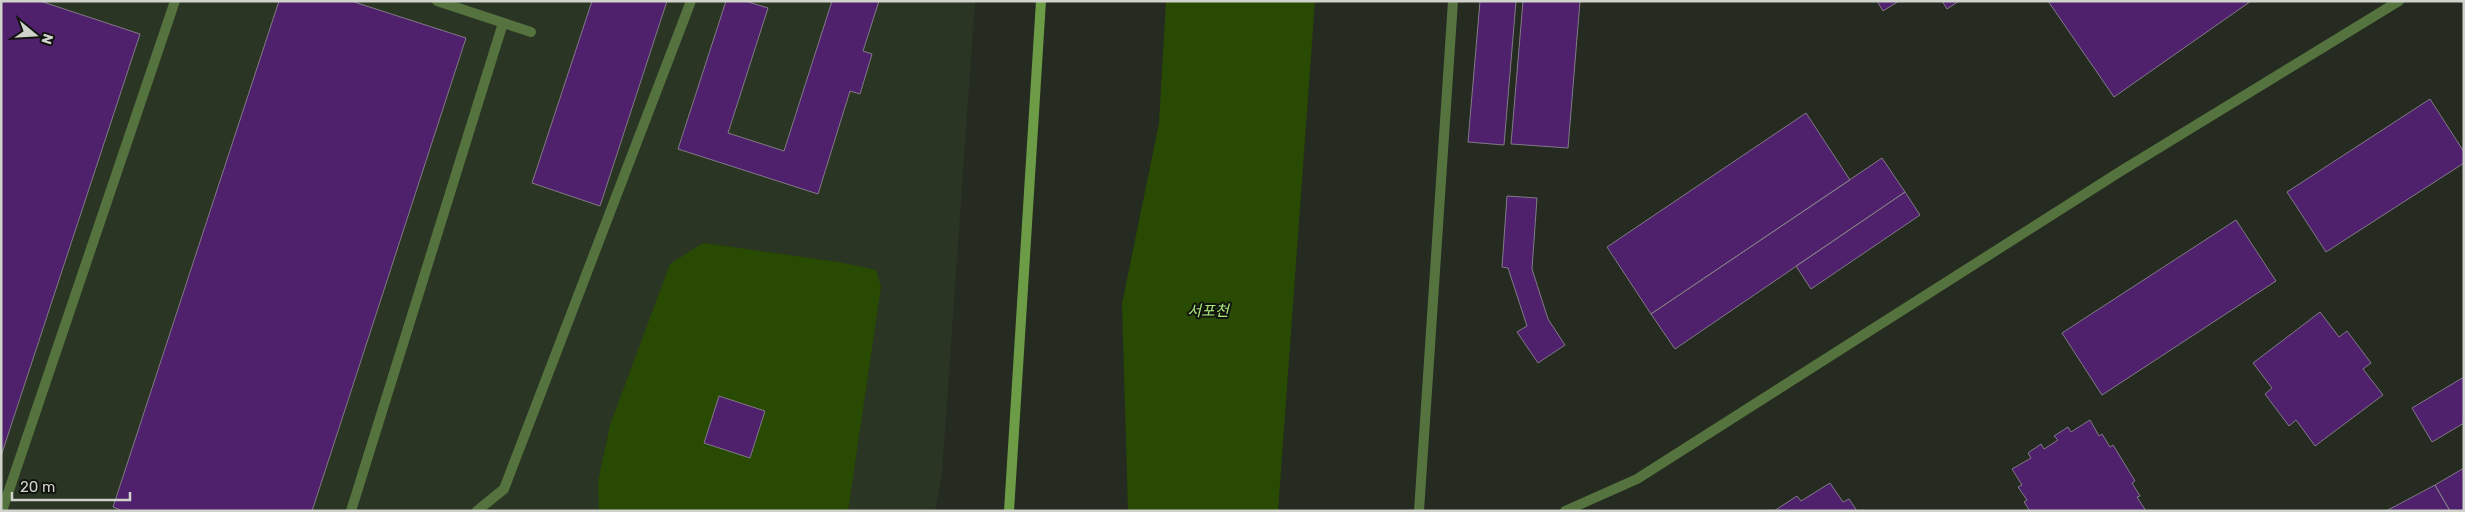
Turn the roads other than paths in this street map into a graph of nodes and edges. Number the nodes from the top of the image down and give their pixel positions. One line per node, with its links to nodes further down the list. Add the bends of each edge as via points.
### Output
1 (175, 1): 9 (street)
2 (437, 1): 7 (street)
3 (691, 1): 11 (street, via 504,490)
4 (1041, 1): 12 (main road)
5 (1453, 1): 13 (street)
6 (2399, 1): 14 (street, via 2121,171 1637,479)
7 (503, 22): 8 (street); 10 (street)
8 (531, 32)
9 (2, 511)
10 (351, 511)
11 (477, 511)
12 (1009, 511)
13 (1419, 511)
14 (1565, 511)

